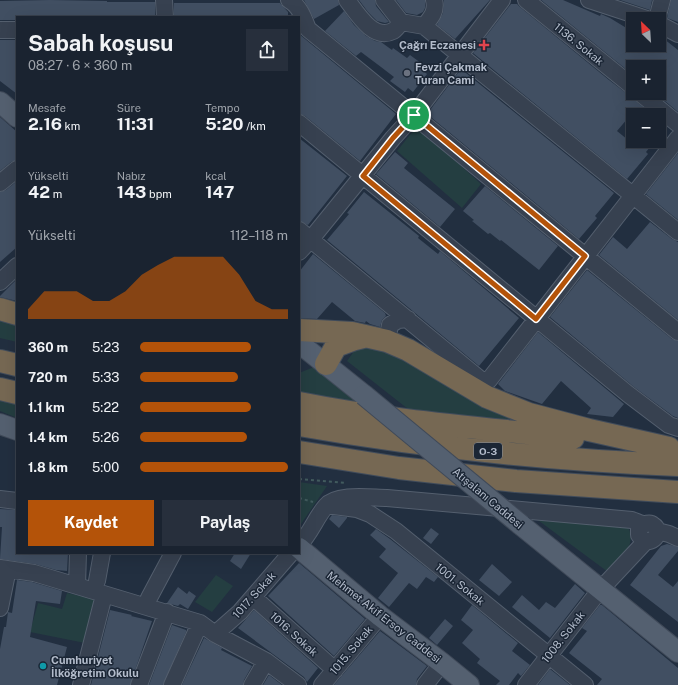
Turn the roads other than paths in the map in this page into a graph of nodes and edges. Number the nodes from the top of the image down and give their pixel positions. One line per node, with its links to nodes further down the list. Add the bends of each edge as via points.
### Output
1 (164, 0): 13 (street)
2 (290, 0): 17 (street, via 301,12)
3 (347, 0): 14 (street, via 368,26 381,33 393,31)
4 (384, 0): 14 (street)
5 (434, 0): 15 (street, via 436,6 433,16)
6 (526, 0): 22 (street, 1136. Sokak)
7 (589, 0): 10 (street)
8 (662, 0): 12 (street)
9 (495, 3): 21 (street)
10 (607, 3): 11 (street)
11 (630, 12)
12 (659, 12)
13 (165, 16)
14 (401, 22): 15 (street)
15 (424, 26): 21 (street)
16 (666, 28): 20 (street)
17 (304, 29): 25 (street)
18 (0, 30): 19 (street)
19 (16, 30)
20 (677, 34)
21 (459, 55): 25 (street); 33 (street)
22 (626, 81)
23 (649, 100): 28 (street)
24 (0, 103): 26 (main road)
25 (414, 115): 31 (street); 37 (street)
26 (16, 116)
27 (300, 124): 31 (street)
28 (678, 124)
29 (678, 138): 33 (street)
30 (16, 170): 32 (street)
31 (363, 176): 35 (street); 43 (street)
32 (0, 183)
33 (633, 196): 34 (street); 37 (street)
34 (678, 232)
35 (305, 235): 36 (street); 42 (street)
36 (300, 249)
37 (585, 256): 43 (street); 45 (street)
38 (16, 267): 39 (street)
39 (0, 282)
40 (0, 309): 41 (highway)
41 (16, 314)
42 (408, 319): 43 (street, via 481,380 489,380); 46 (street, via 398,320 390,325)
43 (536, 319): 55 (street, via 628,394 669,425)
44 (300, 330): 46 (highway, via 352,333)
45 (678, 332)
46 (378, 339): 47 (highway, via 355,339); 58 (highway, via 408,350 487,397 529,414)
47 (309, 354): 77 (main road, Atışalanı Caddesi, bridge, via 364,395)
48 (0, 361): 49 (highway)
49 (16, 365)
50 (0, 389): 51 (highway)
51 (16, 393)
52 (300, 403): 58 (highway)
53 (0, 424): 56 (main road)
54 (300, 425): 58 (highway, O-3, via 448,447 591,460)
55 (678, 428)
56 (16, 430)
57 (300, 452): 60 (highway)
58 (675, 454)
59 (300, 460): 60 (highway)
60 (369, 464): 61 (highway, via 516,481)
61 (678, 492)
62 (0, 499): 63 (street)
63 (16, 501)
64 (325, 506): 66 (street, via 340,499 387,498 632,520); 68 (street); 86 (street, 1001. Sokak, via 357,509 370,514 396,532)
65 (678, 530): 66 (street)
66 (649, 532): 67 (street); 77 (street, 1008. Sokak)
67 (678, 538)
68 (300, 543)
69 (300, 549): 82 (main road, Mehmet Akif Ersoy Caddesi)
70 (78, 554): 75 (street)
71 (102, 554): 76 (street)
72 (172, 554): 79 (street)
73 (290, 554): 78 (street, 1017. Sokak)
74 (4, 568): 75 (street, via 34,573); 80 (street)
75 (77, 586): 76 (street)
76 (100, 588): 81 (street); 90 (street)
77 (600, 590): 85 (main road, Atışalanı Caddesi); 86 (street, 1008. Sokak)
78 (253, 597): 84 (street, 1017. Sokak); 89 (street, 1016. Sokak)
79 (149, 598)
80 (0, 608)
81 (167, 612): 83 (street); 91 (street)
82 (380, 616): 88 (main road, Mehmet Akif Ersoy Caddesi); 89 (street, 1015. Sokak)
83 (200, 623): 84 (street); 92 (street)
84 (215, 634): 87 (street)
85 (678, 652)
86 (548, 656): 98 (street, 1008. Sokak); 99 (street, 1001. Sokak)
87 (266, 661): 93 (street); 94 (street)
88 (442, 663): 96 (street); 97 (main road, Mehmet Akif Ersoy Caddesi)
89 (335, 670): 95 (street, 1015. Sokak)
90 (81, 685)
91 (139, 685)
92 (172, 685)
93 (252, 685)
94 (298, 685)
95 (322, 685)
96 (425, 685)
97 (469, 685)
98 (526, 685)
99 (585, 685)

